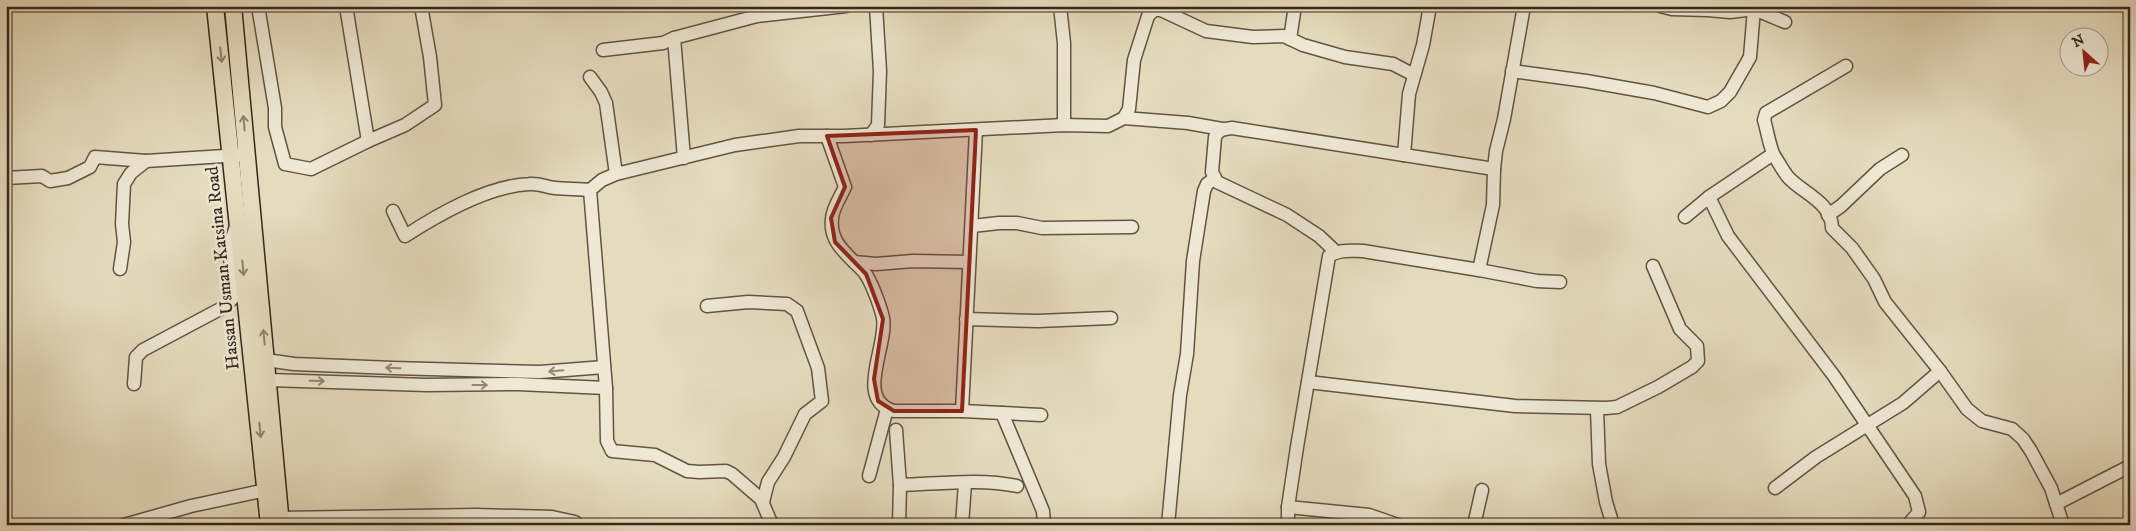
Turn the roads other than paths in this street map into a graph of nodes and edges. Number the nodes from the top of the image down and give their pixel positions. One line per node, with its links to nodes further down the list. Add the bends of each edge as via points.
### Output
1 (215, 6): 31 (main road, Hassan Usman Katsina Road, one-way to 31)
2 (233, 6): 31 (main road, Hassan Usman Katsina Road, one-way to 2)
3 (258, 6): 28 (street, via 275,108 275,127 285,164 311,169)
4 (346, 6): 28 (street)
5 (421, 6): 28 (street, via 435,105 406,125)
6 (846, 6): 15 (street, via 757,16)
7 (876, 6): 26 (street, via 880,71 878,125)
8 (1060, 6): 23 (street, via 1064,43)
9 (1295, 6): 16 (street)
10 (1430, 6): 20 (street)
11 (1524, 6): 19 (street)
12 (1660, 6): 13 (street, via 1730,12)
13 (1754, 9): 14 (street); 19 (street, via 1750,57 1730,92 1708,107 1615,86)
14 (1785, 22)
15 (674, 38): 17 (street, via 663,43); 33 (street)
16 (1290, 39): 20 (street, via 1345,57 1393,64); 22 (street, via 1206,31 1161,10 1154,10 1148,16 1134,60 1129,109)
17 (603, 50)
18 (1846, 66): 30 (street, via 1766,113 1764,120)
19 (1512, 70): 35 (street)
20 (1414, 75): 29 (street, via 1409,94)
21 (590, 77): 36 (street, via 606,103)
22 (1124, 118): 23 (street, via 1108,126); 24 (street)
23 (1064, 125): 25 (street)
24 (1222, 129): 29 (street); 38 (street, via 1214,137 1212,172)
25 (976, 130): 26 (street); 45 (street)
26 (871, 134): 27 (street)
27 (827, 136): 33 (street, via 783,137); 48 (street, via 845,187 832,218 836,242)
28 (368, 141)
29 (1404, 154): 35 (street)
30 (1773, 154): 40 (street); 42 (street, via 1789,178 1816,197)
31 (239, 155): 34 (street); 44 (main road, Hassan Usman Katsina Road); 57 (main road, Hassan Usman Katsina Road, one-way to 31)
32 (1902, 155): 42 (street, via 1880,169)
33 (684, 158): 36 (street)
34 (146, 161): 37 (street, via 95,157 90,167 68,178); 51 (street, via 131,173 124,184 124,242)
35 (1494, 169): 52 (street, via 1493,205)
36 (616, 174): 39 (street)
37 (6, 178)
38 (1215, 178): 47 (street, via 1222,186 1286,215 1319,236); 91 (street, via 1204,191 1193,261 1187,354)
39 (590, 190): 41 (street, via 552,188 543,184 508,188 472,198 405,236); 58 (street)
40 (1709, 197): 43 (street); 69 (street, via 1728,236)
41 (393, 211)
42 (1828, 215): 59 (street, via 1832,228 1852,248 1874,279 1885,302)
43 (1684, 217)
44 (238, 221): 57 (main road, Hassan Usman Katsina Road, one-way to 57); 62 (street, via 229,248 234,297 224,307 143,350 136,357)
45 (972, 226): 46 (street, via 1017,223 1042,228); 49 (street)
46 (1132, 227)
47 (1336, 252): 52 (street, via 1363,251); 61 (street, via 1329,256)
48 (854, 262): 49 (street); 64 (street, via 866,274 883,319 874,379 878,401)
49 (969, 262): 56 (street)
50 (1653, 266): 65 (street, via 1680,329 1697,346 1698,361 1650,391 1618,406)
51 (120, 269)
52 (1479, 270): 53 (street)
53 (1560, 282)
54 (707, 306): 79 (street, via 748,302 787,304 797,311 818,368 822,401 806,414 768,482)
55 (1111, 318): 56 (street)
56 (966, 319): 66 (street)
57 (260, 362): 58 (street, one-way to 57, via 540,372); 60 (main road, Hassan Usman Katsina Road)
58 (604, 367): 63 (street)
59 (1940, 371): 69 (street, via 1903,403); 80 (street, via 1974,415 1982,421 2012,429 2023,439 2051,488)
60 (262, 381): 63 (street, one-way to 63); 77 (main road, Hassan Usman Katsina Road, one-way to 77); 84 (main road, Hassan Usman Katsina Road)
61 (1308, 382): 65 (street, via 1515,406); 81 (street)
62 (134, 384)
63 (606, 388): 79 (street, via 607,441 612,452 655,456 687,471 726,471)
64 (886, 409): 66 (street); 72 (street)
65 (1597, 409): 95 (street, via 1599,464)
66 (962, 411): 67 (street)
67 (1002, 414): 68 (street); 90 (street, via 1042,512)
68 (1040, 415)
69 (1868, 426): 76 (street, via 1816,457); 96 (street, via 1918,503 1919,512)
70 (896, 430): 74 (street)
71 (2130, 466): 80 (street)
72 (869, 476)
73 (965, 483): 74 (street); 75 (street); 89 (street)
74 (900, 485): 88 (street)
75 (1017, 486)
76 (1775, 488)
77 (266, 490): 84 (main road, Hassan Usman Katsina Road); 85 (street)
78 (1482, 490): 94 (street)
79 (763, 502): 87 (street)
80 (2056, 504): 97 (street)
81 (1288, 507): 92 (street); 93 (street, via 1369,515)
82 (476, 520): 83 (street); 86 (street, via 552,517 575,522)
83 (381, 521): 84 (street)
84 (276, 523)
85 (124, 525)
86 (575, 525)
87 (772, 525)
88 (899, 525)
89 (962, 525)
90 (1044, 525)
91 (1168, 525)
92 (1288, 525)
93 (1398, 525)
94 (1474, 525)
95 (1614, 525)
96 (1908, 525)
97 (2063, 525)

